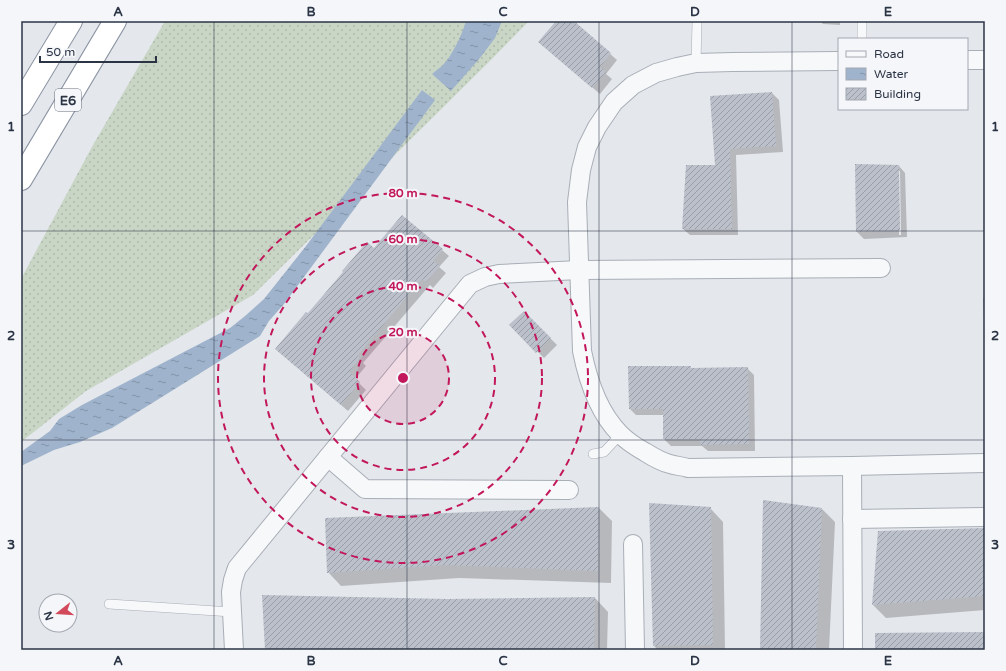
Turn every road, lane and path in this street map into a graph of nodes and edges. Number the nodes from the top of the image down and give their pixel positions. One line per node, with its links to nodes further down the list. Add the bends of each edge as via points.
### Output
1 (71, 21): 10 (highway)
2 (115, 21): 11 (highway, E6)
3 (698, 21): 9 (lane)
4 (862, 21): 5 (lane)
5 (862, 38)
6 (968, 60): 7 (street)
7 (985, 60)
8 (838, 61): 9 (street)
9 (696, 63): 13 (street, via 656,73 633,85 614,102 597,127 587,148 581,170 577,202)
10 (21, 104)
11 (21, 179)
12 (881, 268): 13 (street)
13 (579, 270): 14 (street, via 582,351 586,371 600,407); 16 (street, via 499,274 470,284)
14 (620, 435): 15 (lane, via 604,452); 18 (street, via 654,457 669,464 688,468)
15 (593, 454)
16 (328, 457): 19 (street, via 365,489); 24 (street, via 237,568 230,592)
17 (985, 463): 18 (street)
18 (852, 466): 21 (street)
19 (569, 490)
20 (985, 517): 21 (street)
21 (852, 519): 27 (street)
22 (633, 544): 26 (street)
23 (109, 604): 24 (lane)
24 (232, 612): 25 (street)
25 (234, 650)
26 (635, 650)
27 (853, 650)

